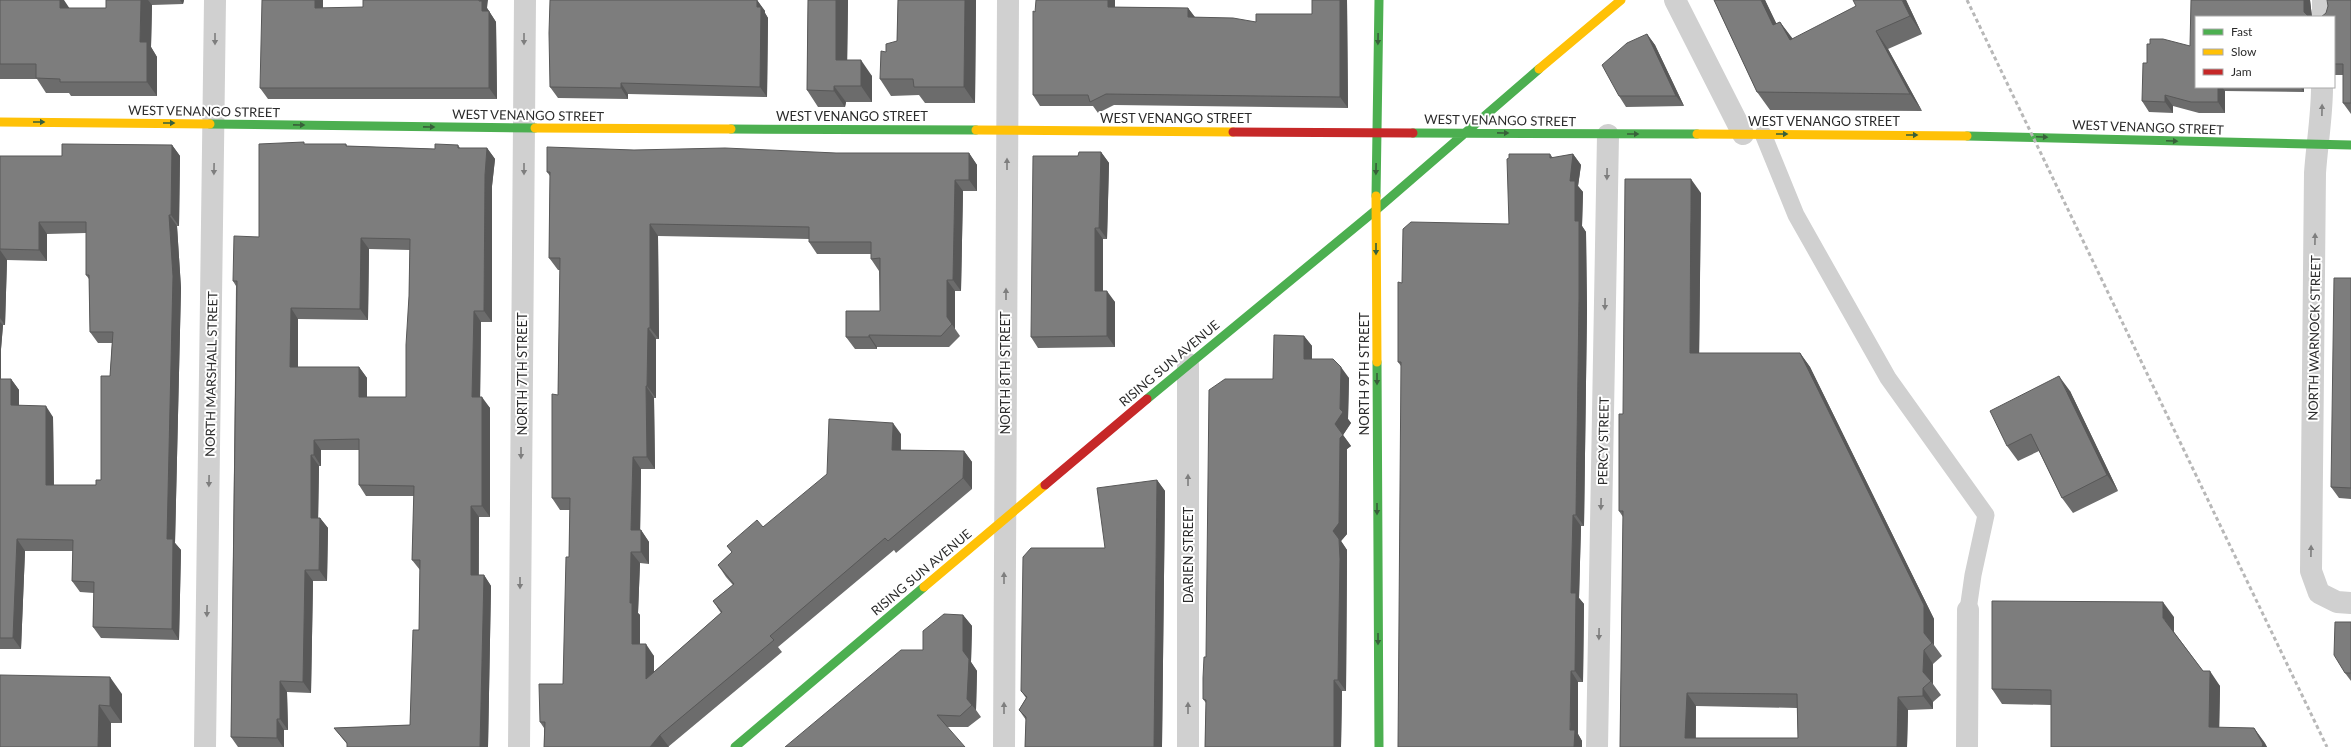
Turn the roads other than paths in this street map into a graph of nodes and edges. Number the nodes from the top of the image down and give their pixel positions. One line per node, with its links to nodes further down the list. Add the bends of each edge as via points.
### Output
1 (215, 0): 11 (street, NORTH MARSHALL STREET, one-way to 11)
2 (524, 0): 12 (street, NORTH 7TH STREET, one-way to 12)
3 (1008, 0): 13 (street, NORTH 8TH STREET)
4 (1379, 0): 14 (street, NORTH 9TH STREET, one-way to 14)
5 (1621, 0): 15 (street, RISING SUN AVENUE)
6 (1675, 0): 16 (street)
7 (2323, 0): 8 (street)
8 (2323, 16)
9 (2322, 88): 18 (street, NORTH WARNOCK STREET, one-way to 9, via 2322,120)
10 (0, 122): 11 (street, WEST VENANGO STREET, one-way to 11)
11 (214, 123): 12 (street, WEST VENANGO STREET, one-way to 12); 25 (street, NORTH MARSHALL STREET, one-way to 25)
12 (524, 128): 13 (street, WEST VENANGO STREET); 26 (street, NORTH 7TH STREET, one-way to 26)
13 (1007, 130): 14 (street, WEST VENANGO STREET); 22 (street, NORTH 8TH STREET, one-way to 13)
14 (1377, 132): 15 (street, WEST VENANGO STREET); 20 (street, NORTH 9TH STREET, one-way to 20)
15 (1464, 132): 17 (street, WEST VENANGO STREET, one-way to 17); 20 (street, RISING SUN AVENUE)
16 (1753, 134): 17 (street, WEST VENANGO STREET, one-way to 16); 18 (street, WEST VENANGO STREET, one-way to 18, via 2025,136); 24 (lane, via 1888,378 1986,515)
17 (1608, 135): 31 (street, PERCY STREET, one-way to 31)
18 (2317, 145): 19 (street, WEST VENANGO STREET); 23 (street, NORTH WARNOCK STREET, one-way to 18, via 2337,602 2319,593 2311,571)
19 (2351, 145)
20 (1376, 210): 21 (street, RISING SUN AVENUE); 30 (street, NORTH 9TH STREET, one-way to 30)
21 (1188, 364): 22 (street, RISING SUN AVENUE); 29 (street, DARIEN STREET, one-way to 21)
22 (1004, 519): 27 (street, RISING SUN AVENUE); 28 (street, NORTH 8TH STREET, one-way to 22)
23 (2351, 603)
24 (1968, 610): 32 (street)
25 (205, 747)
26 (519, 747)
27 (735, 747)
28 (1004, 747)
29 (1188, 747)
30 (1379, 747)
31 (1597, 747)
32 (1967, 747)

